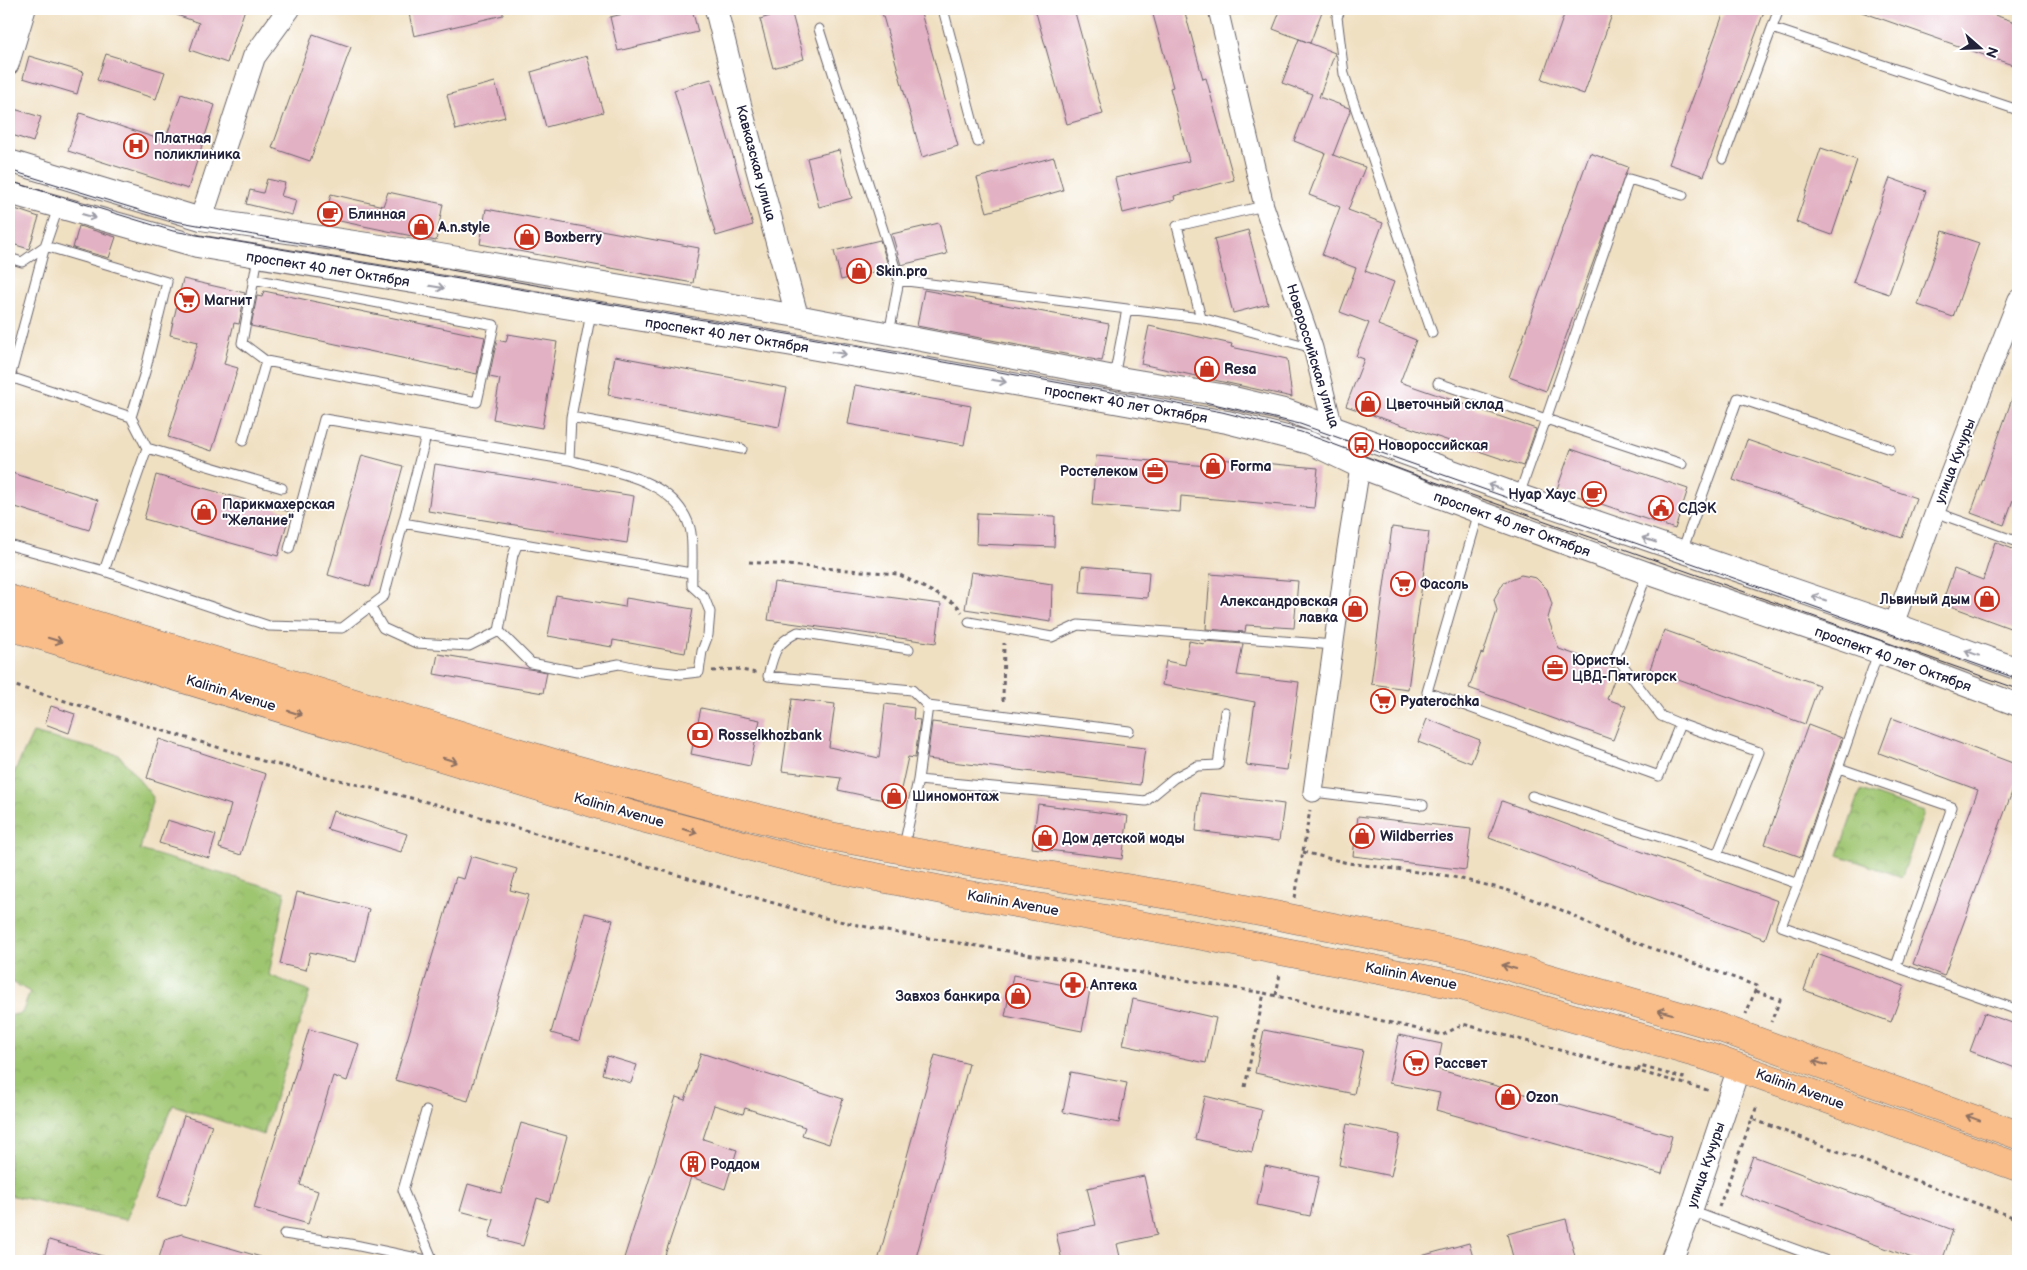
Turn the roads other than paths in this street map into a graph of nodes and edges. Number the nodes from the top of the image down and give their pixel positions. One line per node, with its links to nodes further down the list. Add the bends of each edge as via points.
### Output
1 (26, 9): 10 (street)
2 (289, 9): 19 (street, via 254,57)
3 (716, 9): 29 (street, Кавказская улица)
4 (943, 9): 12 (lane)
5 (1218, 9): 17 (street, Новороссийская улица)
6 (1341, 9): 32 (lane, via 1337,17 1344,74)
7 (1779, 9): 8 (lane)
8 (1772, 28): 11 (lane); 13 (lane)
9 (819, 30): 25 (lane)
10 (9, 65)
11 (2018, 110)
12 (978, 142)
13 (1723, 159)
14 (9, 162): 19 (street, проспект 40 лет Октября)
15 (9, 193): 18 (street, проспект 40 лет Октября)
16 (1684, 195): 41 (lane, via 1630,179)
17 (1264, 206): 30 (lane, via 1177,226); 34 (street, Новороссийская улица)
18 (58, 208): 20 (lane); 21 (street, проспект 40 лет Октября, one-way to 21)
19 (201, 219): 21 (street); 29 (street, проспект 40 лет Октября, via 434,254)
20 (45, 246): 23 (lane, via 22,262); 37 (lane); 39 (lane, via 167,282)
21 (197, 246): 22 (street, проспект 40 лет Октября)
22 (258, 257): 24 (lane); 28 (street, проспект 40 лет Октября, one-way to 28)
23 (9, 258)
24 (254, 279): 35 (lane, via 242,343); 35 (lane, via 494,325 477,402)
25 (900, 280): 27 (lane); 33 (lane)
26 (2018, 299): 31 (street, улица Кучуры)
27 (1127, 309): 30 (lane); 36 (lane)
28 (591, 312): 40 (lane); 50 (street, проспект 40 лет Октября, one-way to 50, via 1227,422 1310,443)
29 (797, 316): 33 (street, проспект 40 лет Октября)
30 (1201, 318): 34 (lane)
31 (2014, 325): 54 (street, улица Кучуры)
32 (1432, 333)
33 (889, 334): 36 (street, проспект 40 лет Октября)
34 (1313, 348): 42 (street, Новороссийская улица)
35 (266, 361): 44 (lane)
36 (1114, 377): 42 (street, проспект 40 лет Октября, via 1221,395 1288,411)
37 (9, 379): 39 (lane)
38 (1438, 383): 41 (lane)
39 (131, 417): 45 (lane)
40 (571, 417): 46 (lane); 48 (lane)
41 (1546, 420): 49 (lane); 52 (lane)
42 (1333, 427): 50 (street, Новороссийская улица); 52 (street, проспект 40 лет Октября, one-way to 42)
43 (426, 436): 48 (lane); 55 (lane); 59 (lane, via 324,419)
44 (243, 441)
45 (147, 448): 51 (lane); 61 (lane)
46 (742, 449)
47 (1890, 449): 60 (lane, via 1738,398)
48 (569, 460): 62 (lane, via 650,484 680,505 691,529)
49 (1682, 464)
50 (1360, 466): 53 (street, проспект 40 лет Октября); 70 (street)
51 (282, 488)
52 (1518, 495): 60 (street, проспект 40 лет Октября, one-way to 52)
53 (1479, 512): 63 (street, проспект 40 лет Октября); 77 (lane, via 1427,692 1659,776)
54 (1934, 512): 56 (lane); 67 (street, улица Кучуры)
55 (404, 523): 57 (lane); 65 (lane, via 384,596)
56 (2018, 542)
57 (518, 543): 62 (lane); 69 (lane)
58 (9, 545): 61 (lane)
59 (289, 550)
60 (1682, 551): 67 (street, проспект 40 лет Октября, one-way to 60)
61 (104, 571): 65 (lane, via 269,626 342,628)
62 (691, 573): 69 (lane, via 692,586 704,597 710,612 699,672 672,673 619,664 577,672 531,663)
63 (1647, 573): 72 (street, проспект 40 лет Октября); 77 (lane, via 1616,656 1661,716)
64 (9, 599): 84 (main road, Kalinin Avenue, via 557,764 830,836)
65 (370, 606): 69 (lane, via 383,628 416,643 469,646)
66 (969, 622): 70 (lane, via 1052,636 1078,625)
67 (1894, 624): 73 (street, проспект 40 лет Октября, one-way to 67)
68 (9, 626): 89 (main road, Kalinin Avenue, one-way to 89, via 642,818 830,868 1461,986)
69 (499, 631)
70 (1334, 645): 81 (street)
71 (909, 649): 75 (lane, via 798,632 782,641 768,676 912,690)
72 (1878, 652): 74 (street, проспект 40 лет Октября); 79 (lane)
73 (2018, 669)
74 (2018, 704)
75 (928, 706): 78 (lane); 80 (lane)
76 (1225, 712): 80 (lane, via 1218,765 1197,766 1174,778 1146,802)
77 (1680, 724): 85 (lane, via 1759,752)
78 (1129, 731)
79 (1839, 768): 86 (lane); 87 (lane, via 1952,807)
80 (918, 780): 84 (lane)
81 (1313, 792): 83 (lane)
82 (1532, 796): 85 (lane)
83 (1423, 805)
84 (903, 850): 91 (main road, Kalinin Avenue, one-way to 84, via 1712,1025 1465,954 1212,902)
85 (1717, 855): 86 (lane)
86 (1798, 884): 87 (lane, via 1781,926)
87 (1896, 966): 88 (lane)
88 (2018, 1010)
89 (1739, 1067): 92 (main road, Kalinin Avenue); 93 (street, улица Кучуры)
90 (426, 1111): 95 (lane, via 403,1190)
91 (2018, 1135)
92 (2018, 1167)
93 (1691, 1211): 96 (street, улица Кучуры); 97 (lane)
94 (284, 1234): 95 (lane)
95 (432, 1261)
96 (1671, 1261)
97 (1827, 1261)

